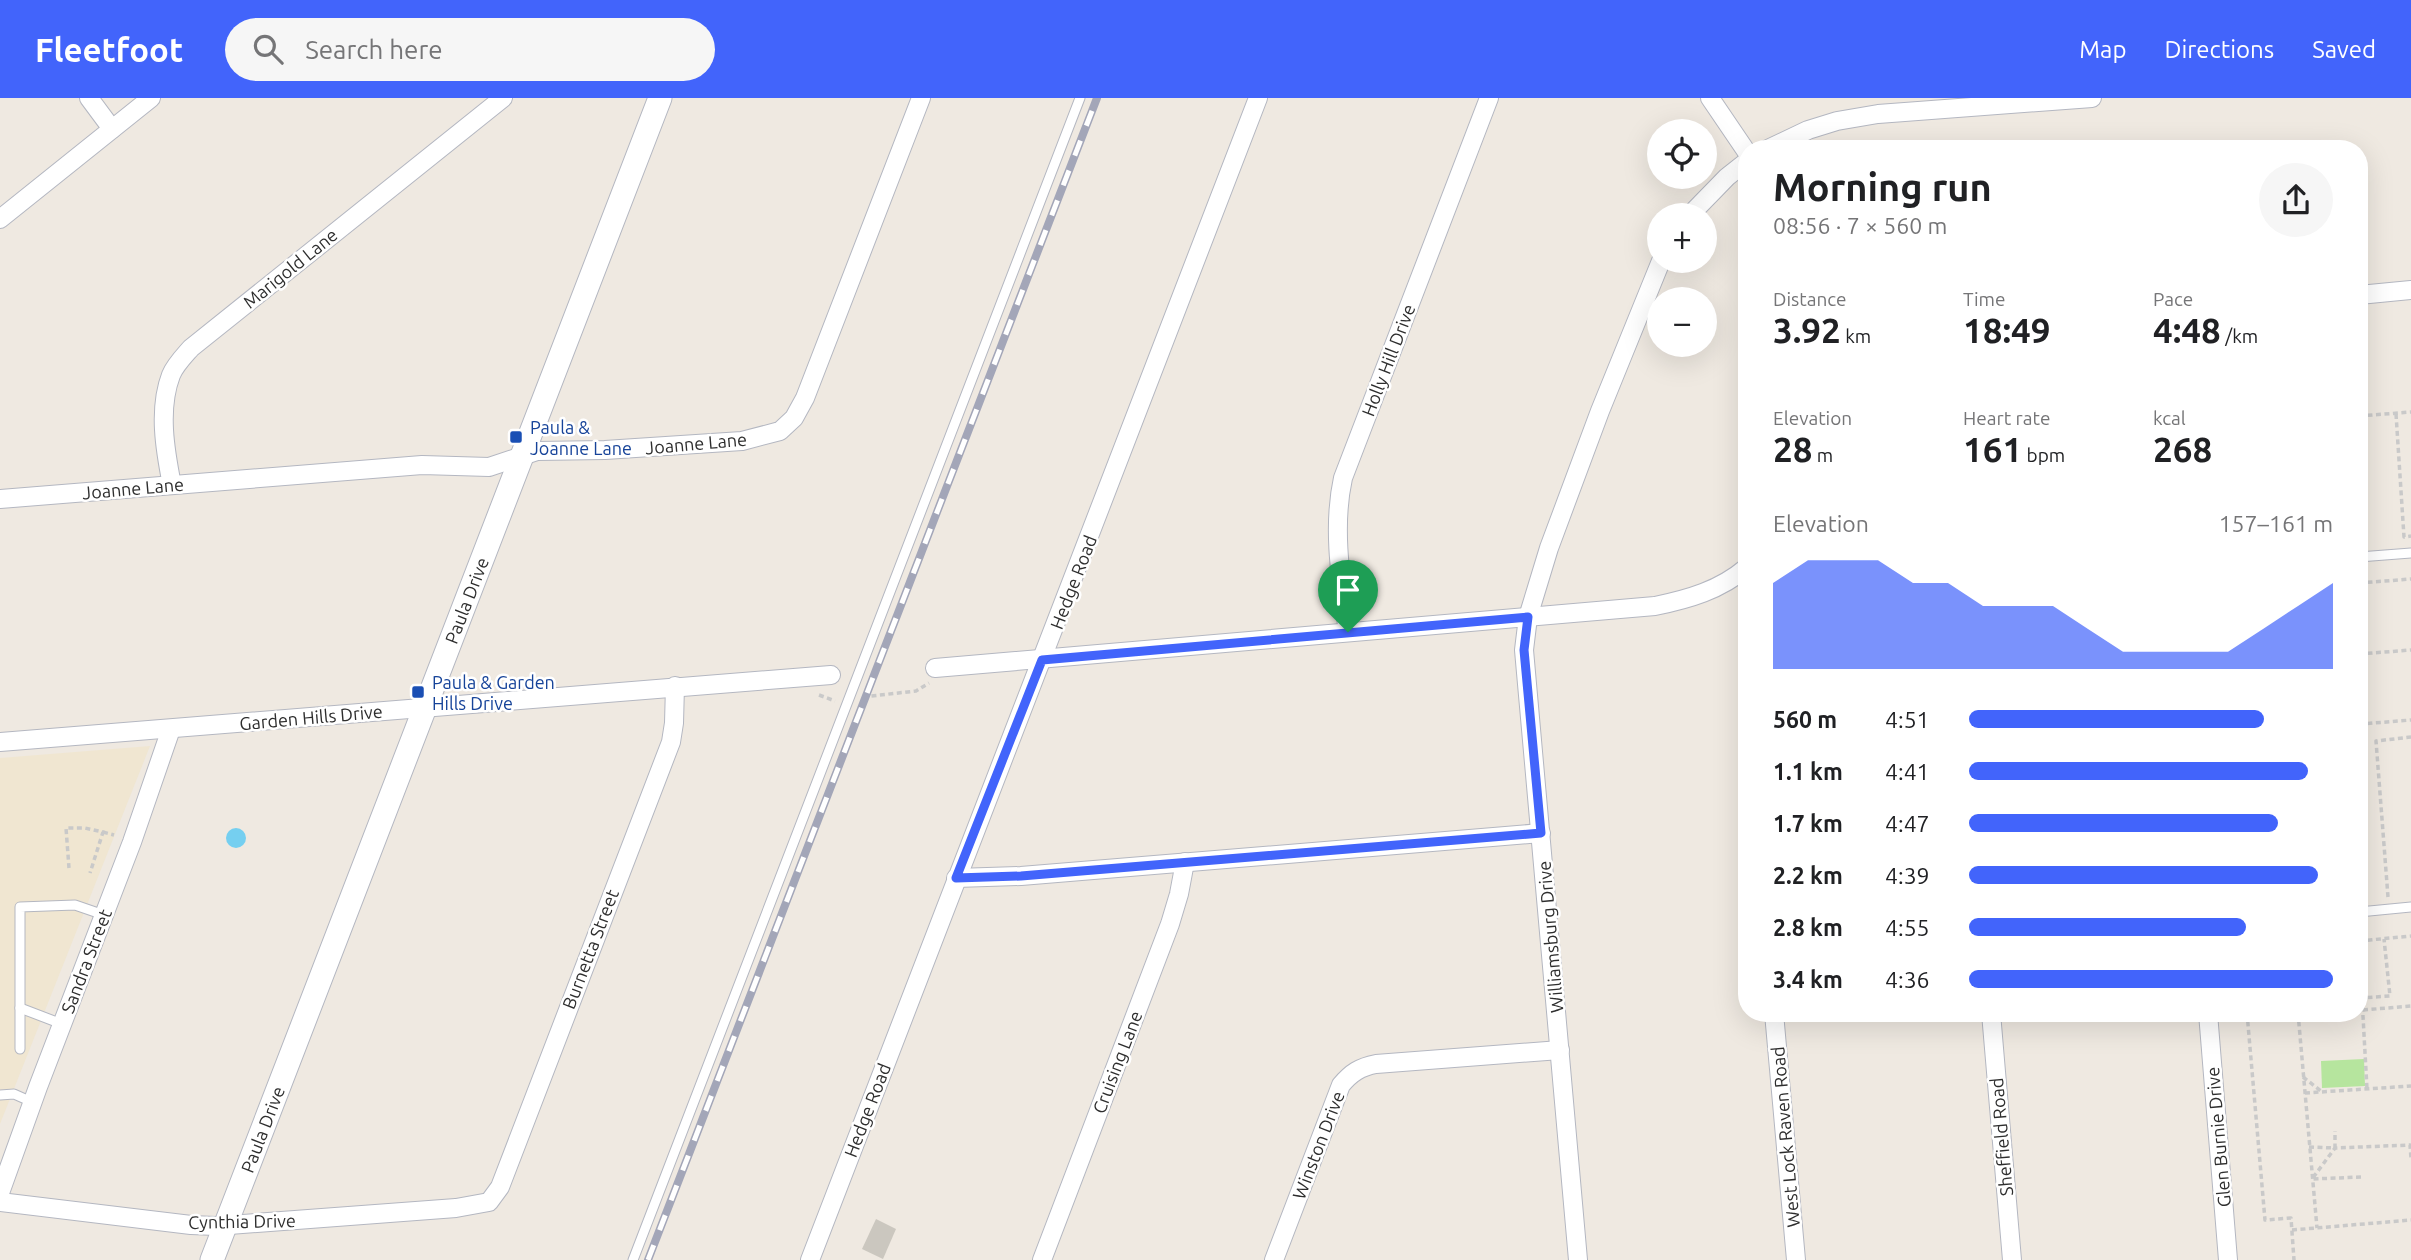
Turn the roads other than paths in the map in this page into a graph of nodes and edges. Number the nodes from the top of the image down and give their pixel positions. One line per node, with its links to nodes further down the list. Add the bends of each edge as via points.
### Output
1 (89, 98): 11 (street)
2 (151, 98): 11 (street)
3 (503, 98): 21 (street, Marigold Lane, via 177,364 166,391 164,420)
4 (660, 98): 20 (street, Paula Drive)
5 (920, 98): 20 (street, Joanne Lane, via 805,398 780,431 742,442 537,451)
6 (1080, 98): 55 (lane)
7 (1258, 98): 28 (street, Hedge Road)
8 (1489, 98): 27 (street, Holly Hill Drive, via 1343,478 1337,516)
9 (1710, 98): 12 (street)
10 (2092, 98): 13 (street, via 1868,116 1837,121)
11 (112, 129): 16 (street)
12 (1739, 140)
13 (1787, 140)
14 (1738, 168): 15 (street)
15 (1702, 203)
16 (0, 219)
17 (1656, 273): 26 (street, Williamsburg Drive, via 1600,411)
18 (2411, 290): 19 (street)
19 (2368, 294)
20 (522, 456): 21 (street, Joanne Lane, via 489,467 422,466); 32 (street, Paula Drive)
21 (172, 485): 22 (street, Joanne Lane)
22 (0, 499)
23 (2411, 553): 24 (lane)
24 (2368, 556)
25 (1738, 573): 26 (street, via 1713,590 1656,607)
26 (1528, 617): 27 (street); 35 (street, Williamsburg Drive, via 1524,650)
27 (1348, 632): 28 (street)
28 (1042, 660): 29 (street); 37 (street, Hedge Road)
29 (938, 668)
30 (831, 675): 31 (street, Garden Hills Drive)
31 (676, 686): 32 (street, Garden Hills Drive); 52 (street, Burnetta Street, via 671,742 500,1186)
32 (426, 707): 33 (street, Garden Hills Drive); 53 (street, Paula Drive)
33 (171, 729): 34 (street, Garden Hills Drive); 40 (street, Sandra Street)
34 (0, 742)
35 (1541, 833): 36 (street); 47 (street, Williamsburg Drive)
36 (1185, 862): 37 (street); 57 (street, Cruising Lane, via 1170,924)
37 (956, 878): 56 (street, Hedge Road)
38 (2411, 907): 39 (lane)
39 (2368, 911)
40 (104, 915): 41 (lane, via 75,905 20,907); 45 (street, Sandra Street)
41 (20, 1008): 45 (lane); 46 (lane)
42 (1775, 1022): 60 (street, West Lock Raven Road)
43 (1992, 1022): 61 (street, Sheffield Road)
44 (2209, 1022): 62 (street, Glen Burnie Drive)
45 (62, 1024): 49 (street, Sandra Street)
46 (20, 1049)
47 (1560, 1050): 58 (street, Winston Drive, via 1376,1065 1350,1074 1341,1085); 59 (street, Williamsburg Drive)
48 (0, 1095): 49 (lane, via 14,1094)
49 (32, 1102): 50 (street, Sandra Street)
50 (0, 1193)
51 (0, 1202): 53 (street, Cynthia Drive, via 191,1225)
52 (484, 1205): 53 (street, Cynthia Drive)
53 (226, 1224): 54 (street, Paula Drive)
54 (212, 1260)
55 (633, 1260)
56 (810, 1260)
57 (1042, 1260)
58 (1274, 1260)
59 (1578, 1260)
60 (1796, 1260)
61 (2012, 1260)
62 (2228, 1260)

